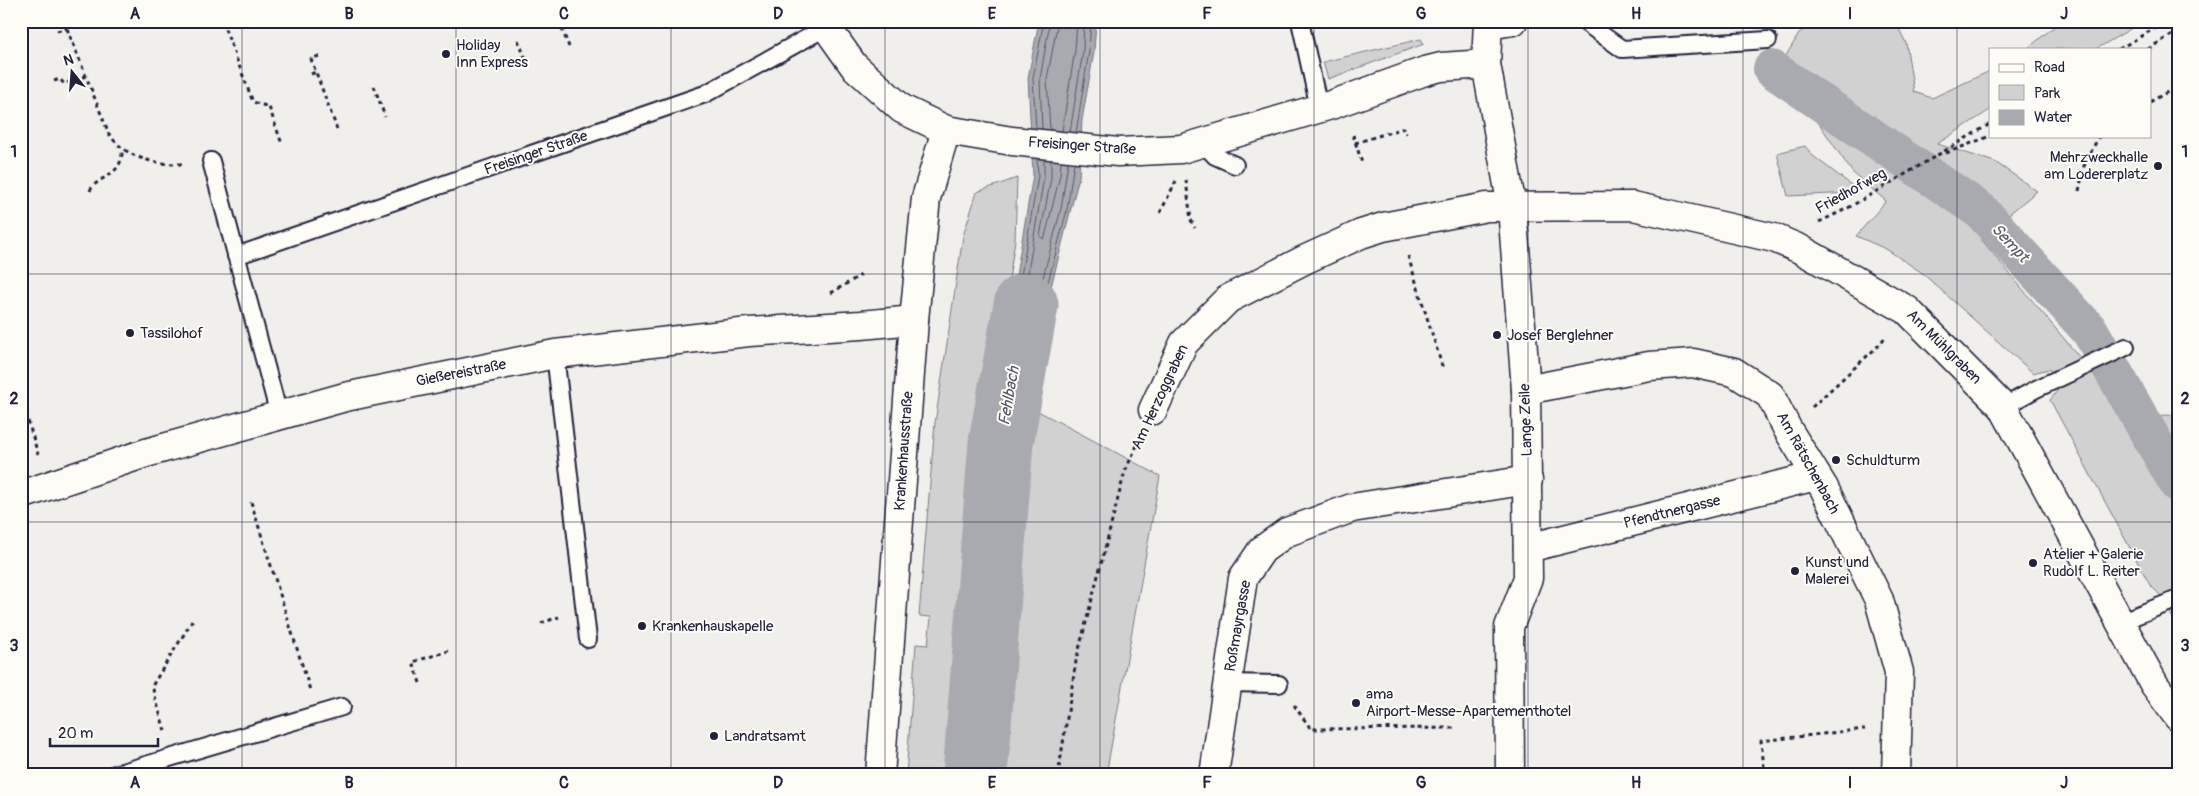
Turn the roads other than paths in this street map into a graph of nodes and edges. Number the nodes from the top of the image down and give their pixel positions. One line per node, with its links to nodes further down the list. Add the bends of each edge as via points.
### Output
1 (1300, 21): 7 (lane)
2 (1583, 21): 5 (lane, via 1622,49)
3 (1496, 22): 6 (street, Lange Zeile)
4 (825, 24): 8 (street, Freisinger Straße, via 854,66 902,109); 13 (lane, Freisinger Straße, via 705,94)
5 (1768, 40)
6 (1486, 64): 7 (street, Freisinger Straße, via 1425,70); 12 (street, Lange Zeile)
7 (1319, 108): 9 (street, Freisinger Straße)
8 (946, 130): 9 (street, Freisinger Straße, via 1012,141 1118,152); 14 (street, Krankenhausstraße, via 926,198)
9 (1190, 152): 11 (lane, via 1215,156)
10 (211, 161): 13 (lane)
11 (1235, 165)
12 (1512, 207): 17 (street, Lange Zeile); 18 (street, Am Mühlgraben, via 1633,206 1774,238 1907,310); 19 (street, Am Herzoggraben, via 1487,207 1361,234 1228,299 1184,343)
13 (236, 256): 20 (lane)
14 (914, 320): 16 (street, Gießereistraße, via 749,332); 33 (street, Krankenhausstraße)
15 (2126, 347): 18 (lane)
16 (555, 354): 20 (street, Gießereistraße, via 381,389); 27 (lane)
17 (1526, 390): 21 (street, Am Rätschenbach, via 1649,366 1693,363 1734,372 1770,395); 22 (street, Lange Zeile)
18 (2003, 407): 26 (street, Am Mühlgraben)
19 (1153, 410)
20 (279, 415): 23 (street, Gießereistraße)
21 (1816, 476): 24 (street, Pfendtnergasse); 36 (street, Am Rätschenbach, via 1879,600 1899,672)
22 (1528, 480): 24 (street, Lange Zeile); 28 (street, Roßmayrgasse, via 1352,508 1287,532 1262,550 1244,578)
23 (21, 495)
24 (1528, 548): 35 (street, Lange Zeile, via 1528,578 1509,627)
25 (2178, 599): 26 (lane)
26 (2120, 622): 31 (street, Am Mühlgraben, via 2154,684)
27 (588, 639)
28 (1228, 683): 29 (lane); 34 (street, Roßmayrgasse)
29 (1279, 684)
30 (342, 706): 32 (lane)
31 (2178, 717)
32 (112, 775)
33 (880, 775)
34 (1214, 775)
35 (1510, 775)
36 (1896, 775)

